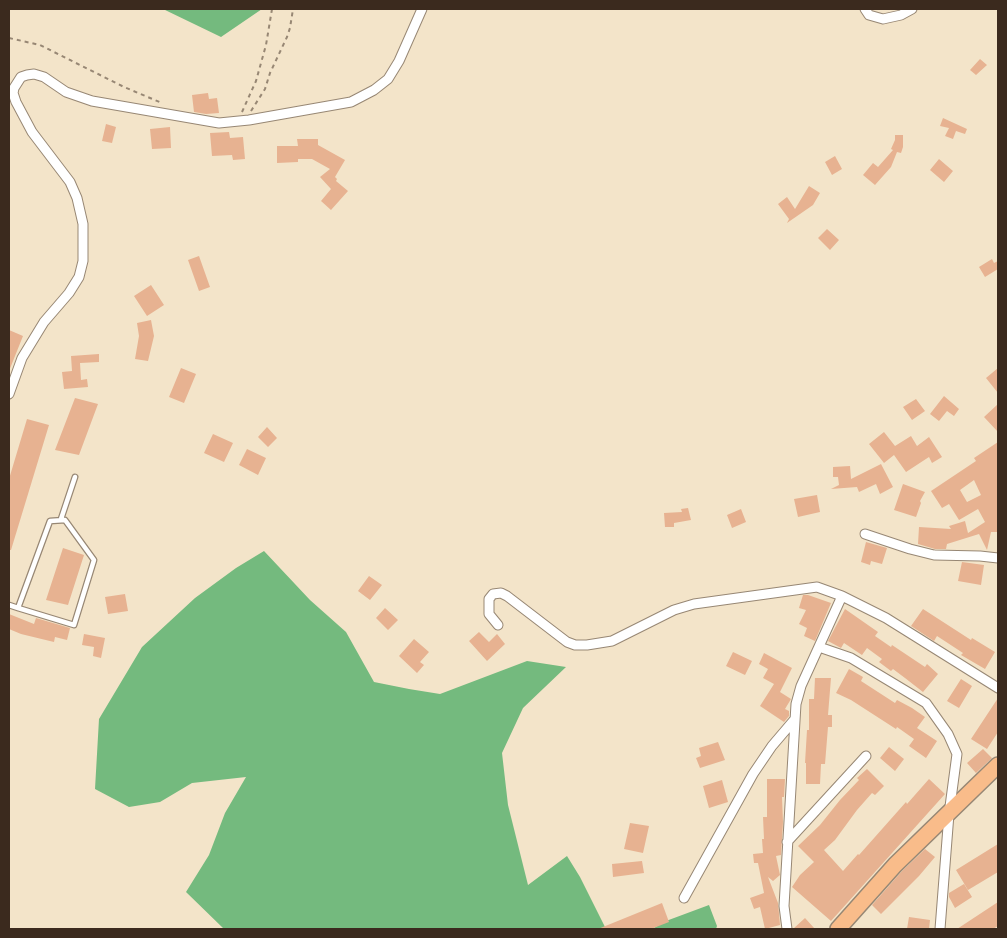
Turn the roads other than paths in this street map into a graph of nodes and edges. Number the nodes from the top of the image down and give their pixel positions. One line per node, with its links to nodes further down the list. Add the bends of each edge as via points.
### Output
1 (422, 9): 4 (street, via 388,79 351,102 219,123 92,102 34,74 27,74 16,82 13,94 16,102 32,132 65,174 77,198 83,224 83,261 79,277 44,322 22,358)
2 (865, 9): 3 (street, via 869,15 883,19)
3 (912, 9)
4 (9, 394)
5 (75, 477): 6 (lane)
6 (61, 519): 11 (lane, via 50,520); 11 (lane, via 94,560 74,625)
7 (866, 534): 8 (street, via 934,555)
8 (998, 558)
9 (842, 596): 12 (street, via 817,587 694,604 612,641 587,645 567,642 501,593 493,594 489,599 489,614); 13 (street); 14 (street, via 886,618)
10 (9, 605): 11 (lane)
11 (18, 608)
12 (498, 625)
13 (819, 647): 15 (street, via 801,686); 18 (street, via 851,658 926,703 948,734 957,754)
14 (998, 688)
15 (795, 719): 19 (street); 20 (street, via 754,774)
16 (866, 756): 19 (street)
17 (998, 766): 18 (main road)
18 (949, 814): 22 (main road, via 895,865); 23 (street)
19 (787, 842): 21 (street, via 784,906)
20 (684, 898)
21 (787, 929)
22 (838, 929)
23 (940, 929)

